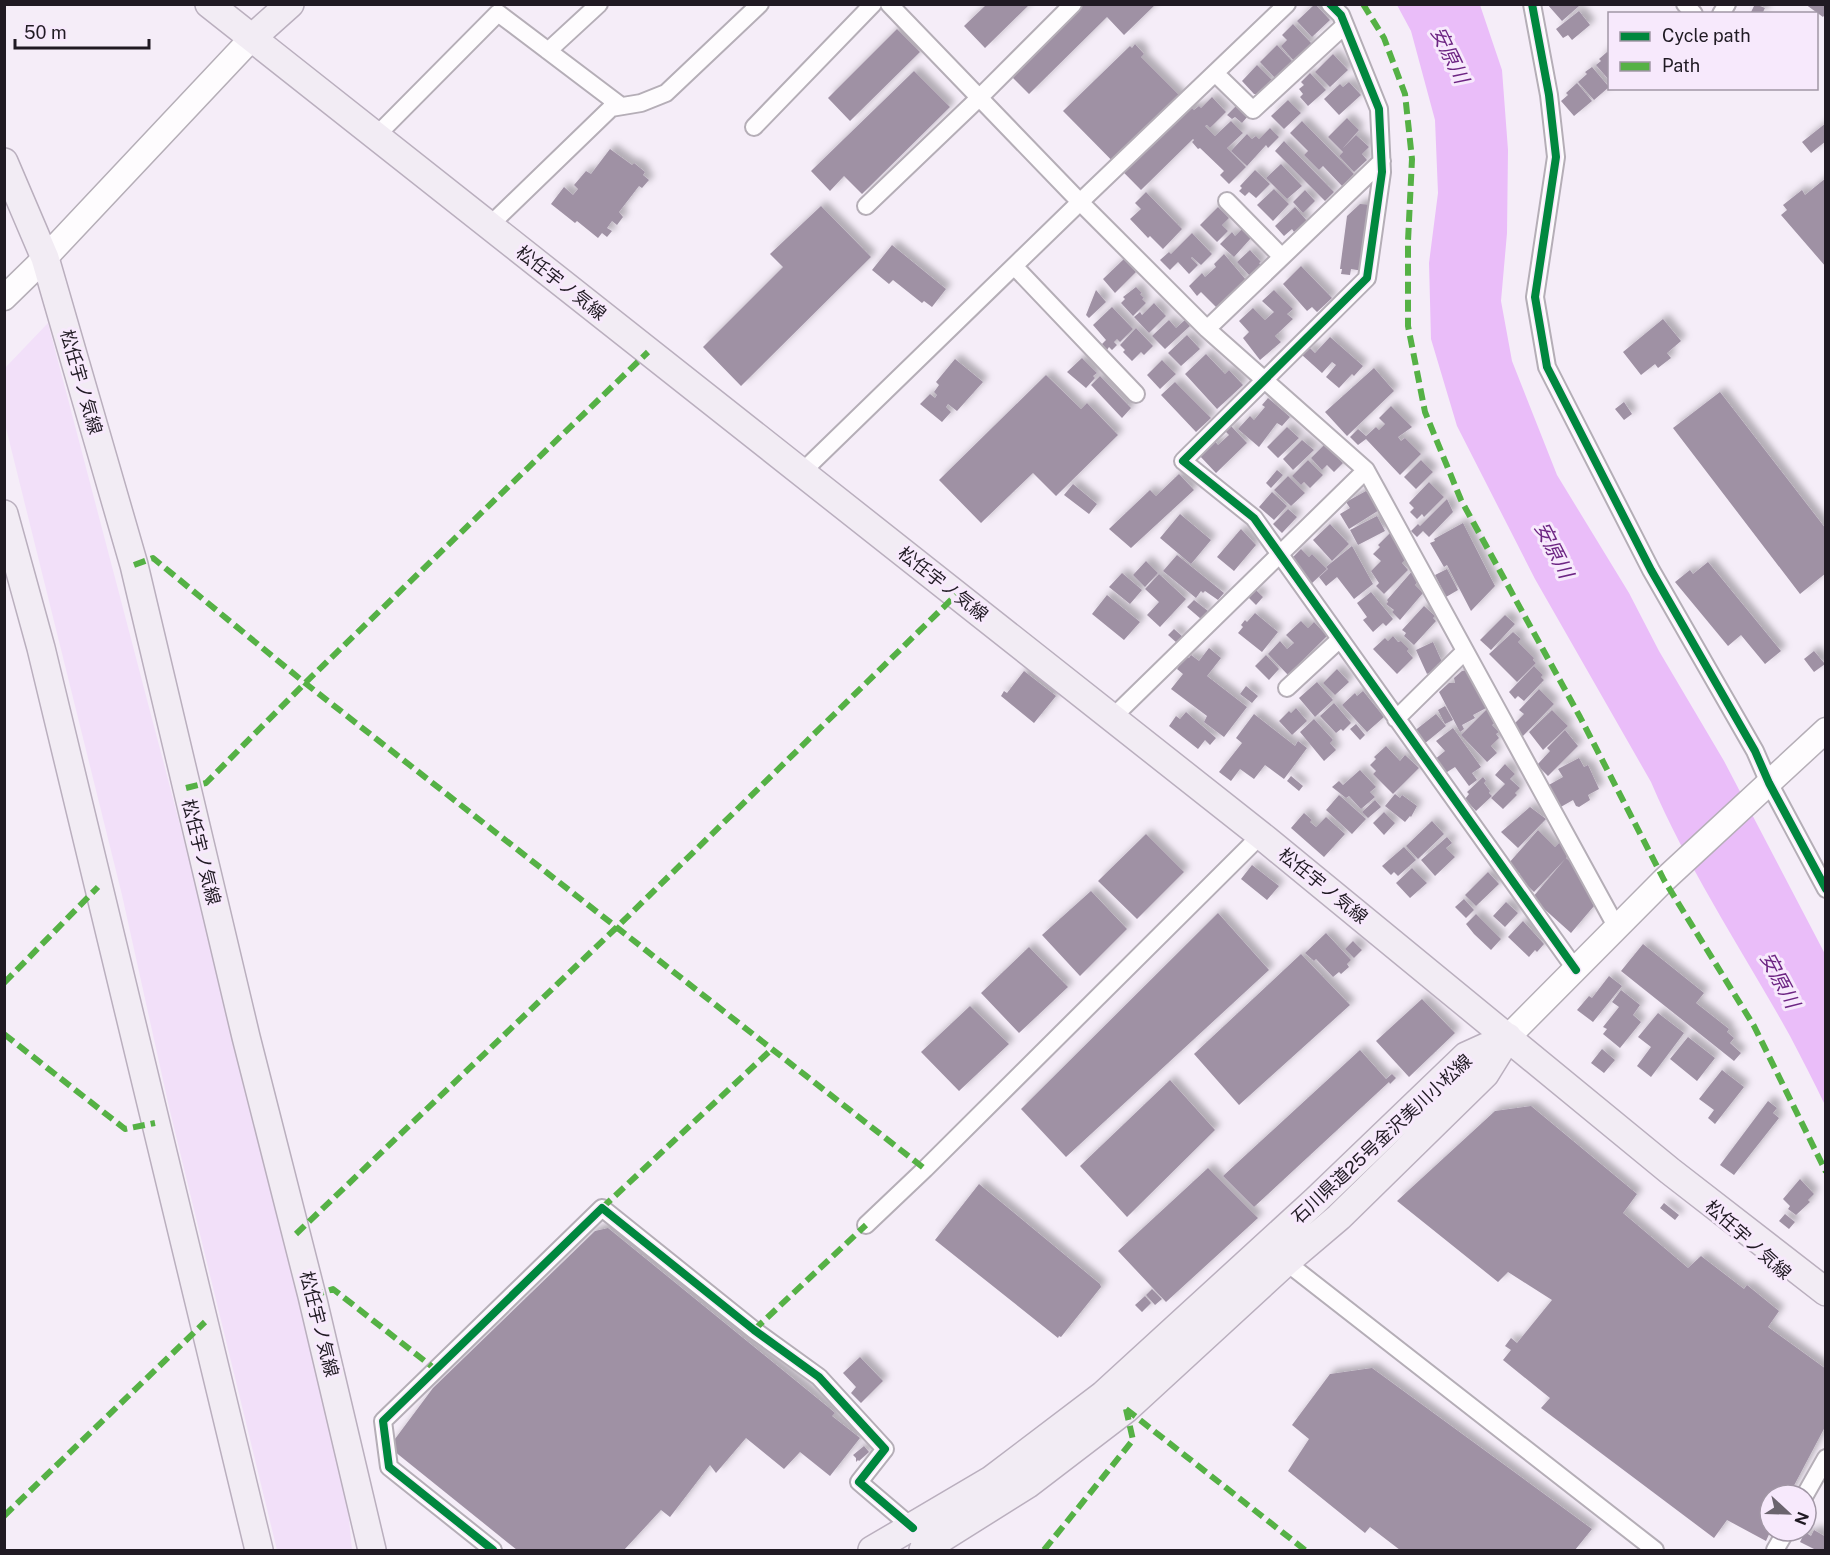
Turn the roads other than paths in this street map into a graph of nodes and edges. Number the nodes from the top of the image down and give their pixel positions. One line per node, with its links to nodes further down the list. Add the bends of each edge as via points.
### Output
1 (210, 4): 12 (main road, 松任宇ノ気線)
2 (290, 4): 12 (main road)
3 (599, 4): 13 (street)
4 (760, 4): 16 (street, via 666,93)
5 (873, 4): 17 (street)
6 (889, 4): 15 (street)
7 (1073, 4): 15 (street)
8 (1287, 4): 14 (street)
9 (1330, 4): 11 (street)
10 (1532, 4): 42 (street, via 1556,157 1535,297 1547,367 1651,570 1755,751)
11 (1345, 25): 14 (street, via 1253,110); 19 (street, via 1379,109)
12 (252, 38): 18 (main road, 松任宇ノ気線); 26 (street)
13 (548, 51): 16 (street); 18 (street, via 498,13)
14 (1215, 73): 22 (street)
15 (979, 98): 22 (street); 23 (street)
16 (621, 106): 24 (street, via 611,108)
17 (754, 127)
18 (376, 136): 24 (main road, 松任宇ノ気線)
19 (1382, 161): 25 (street); 30 (street, via 1367,278)
20 (4, 162): 26 (main road, 松任宇ノ気線)
21 (1227, 201): 25 (street)
22 (1080, 202): 27 (street); 29 (street)
23 (866, 207)
24 (489, 226): 33 (main road, 松任宇ノ気線)
25 (1282, 257): 29 (street)
26 (45, 258): 28 (street); 57 (main road, 松任宇ノ気線, via 134,565)
27 (1014, 266): 31 (street); 33 (street)
28 (4, 298)
29 (1207, 329): 30 (street)
30 (1264, 379): 32 (street); 35 (street, via 1183,461 1254,518)
31 (1136, 394)
32 (1366, 470): 35 (street); 37 (street)
33 (802, 472): 39 (main road, 松任宇ノ気線)
34 (4, 513): 56 (main road, via 41,648)
35 (1280, 554): 36 (street); 39 (street)
36 (1340, 639): 38 (street); 40 (street)
37 (1465, 651): 40 (street); 45 (street)
38 (1287, 688)
39 (1112, 718): 43 (main road, 松任宇ノ気線)
40 (1396, 719): 46 (street)
41 (1826, 730): 42 (street)
42 (1764, 788): 44 (street); 45 (street)
43 (1260, 836): 47 (main road, 松任宇ノ気線); 49 (street)
44 (1826, 889)
45 (1617, 928): 46 (street)
46 (1576, 970): 47 (street)
47 (1508, 1037): 48 (main road, 松任宇ノ気線); 50 (main road, 石川県道25号金沢美川小松線, via 1485,1074 1339,1217); 55 (main road, 石川県道25号金沢美川小松線, via 1466,1056 1103,1395)
48 (1670, 1171): 51 (main road, 松任宇ノ気線); 52 (main road, 松任宇ノ気線)
49 (866, 1225)
50 (1286, 1262): 55 (main road, 石川県道25号金沢美川小松線, via 1117,1415 1028,1484); 60 (street)
51 (1826, 1292)
52 (1826, 1310)
53 (1826, 1458): 54 (street)
54 (1812, 1483)
55 (918, 1539): 58 (street, via 859,1482 885,1449 819,1377 602,1208 383,1421 388,1467); 59 (main road, 石川県道25号金沢美川小松線)
56 (260, 1551)
57 (372, 1551)
58 (493, 1551)
59 (872, 1551)
60 (1655, 1551)

